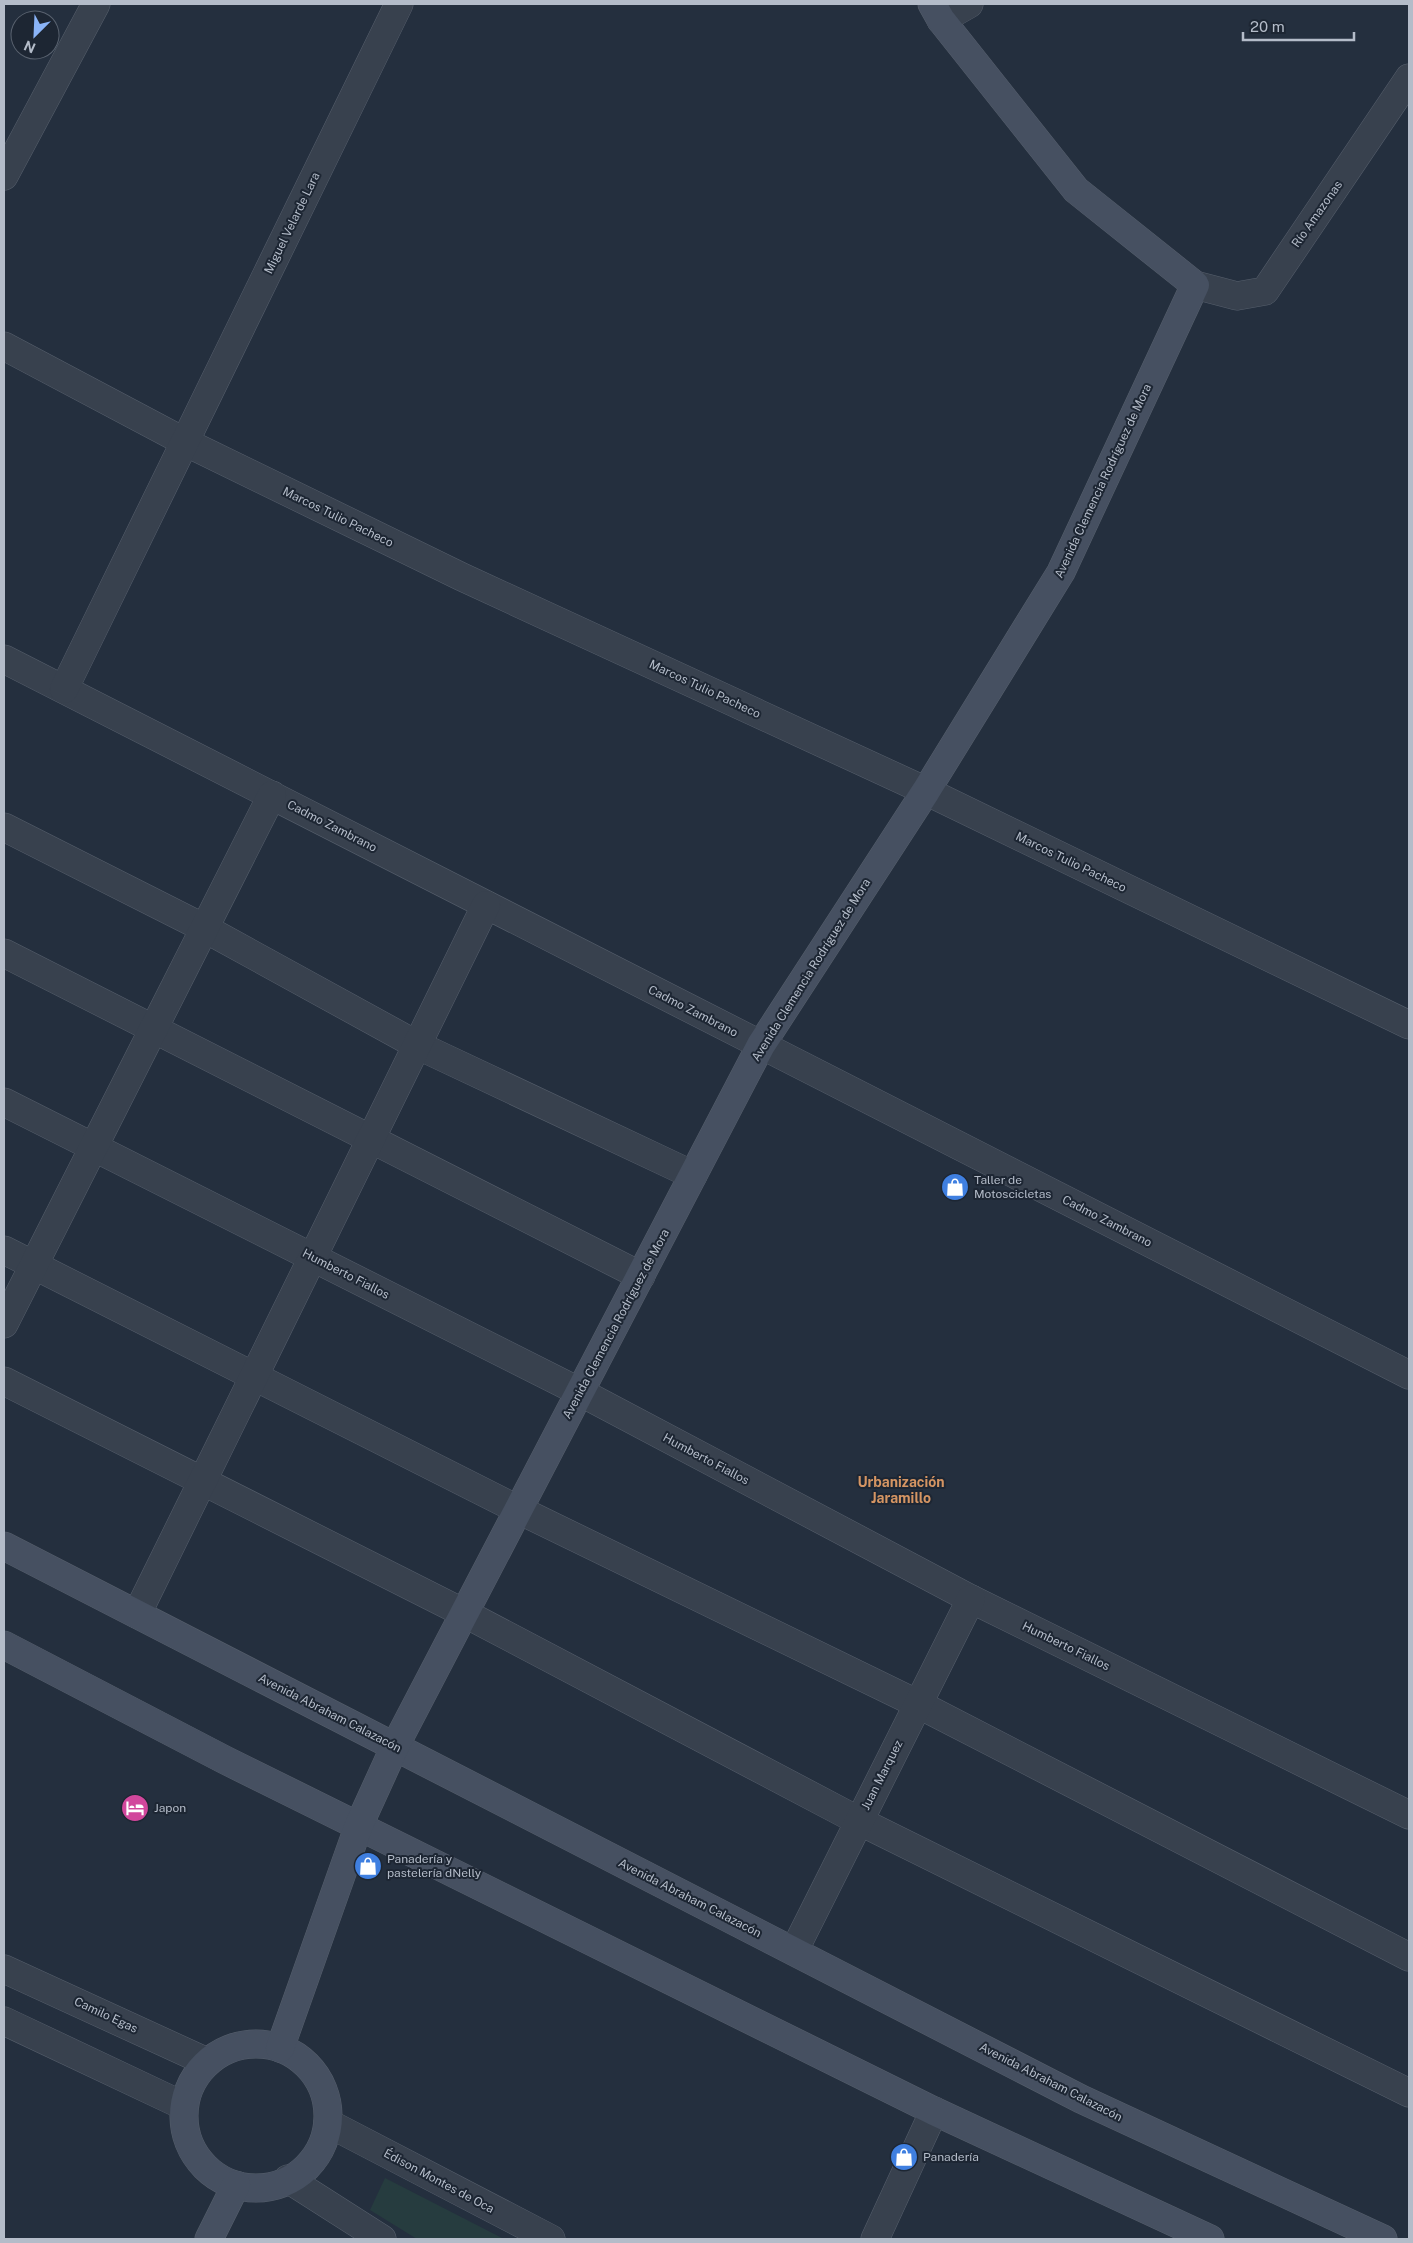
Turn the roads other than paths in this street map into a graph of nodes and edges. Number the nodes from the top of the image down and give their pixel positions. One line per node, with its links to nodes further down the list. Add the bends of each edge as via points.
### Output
1 (96, 4): 6 (street)
2 (399, 4): 9 (street, Miguel Velarde Lara)
3 (969, 4): 4 (street)
4 (936, 12): 7 (street, via 1076,190)
5 (1409, 78): 7 (street, Río Amazonas, via 1265,291 1237,296)
6 (4, 176)
7 (1196, 285): 12 (street, Avenida Clemencia Rodríguez de Mora, via 1061,572)
8 (4, 346): 9 (street, Marcos Tulio Pacheco)
9 (185, 442): 11 (street, Miguel Velarde Lara); 12 (street, Marcos Tulio Pacheco, via 462,577)
10 (4, 659): 11 (street, Cadmo Zambrano)
11 (64, 689): 13 (street, Cadmo Zambrano)
12 (926, 791): 18 (street, Marcos Tulio Pacheco); 21 (street, Avenida Clemencia Rodríguez de Mora)
13 (272, 795): 15 (street, Cadmo Zambrano); 16 (street)
14 (4, 827): 16 (street)
15 (486, 905): 20 (street); 21 (street, Cadmo Zambrano)
16 (204, 928): 19 (street); 20 (street)
17 (4, 953): 19 (street)
18 (1409, 1025)
19 (153, 1029): 23 (street); 24 (street)
20 (417, 1045): 23 (street); 25 (street)
21 (761, 1045): 25 (street, Avenida Clemencia Rodríguez de Mora); 31 (street, Cadmo Zambrano)
22 (4, 1102): 24 (street, Humberto Fiallos)
23 (371, 1139): 27 (street); 29 (street)
24 (93, 1147): 27 (street, Humberto Fiallos); 28 (street)
25 (693, 1175): 29 (street, Avenida Clemencia Rodríguez de Mora)
26 (4, 1250): 28 (street)
27 (313, 1258): 32 (street); 34 (street, Humberto Fiallos)
28 (34, 1265): 30 (street); 32 (street)
29 (641, 1276): 34 (street, Avenida Clemencia Rodríguez de Mora)
30 (4, 1324)
31 (1409, 1375)
32 (254, 1376): 35 (street); 36 (street)
33 (4, 1381): 35 (street)
34 (580, 1392): 36 (street, Avenida Clemencia Rodríguez de Mora); 38 (street, Humberto Fiallos)
35 (203, 1481): 39 (street); 40 (street)
36 (519, 1510): 40 (street, Avenida Clemencia Rodríguez de Mora); 42 (street)
37 (4, 1546): 39 (street, Avenida Abraham Calazacón)
38 (971, 1599): 42 (street, Juan Marquez); 44 (street, Humberto Fiallos)
39 (137, 1614): 43 (street, Avenida Abraham Calazacón)
40 (464, 1614): 43 (street, Avenida Clemencia Rodríguez de Mora); 45 (street)
41 (4, 1645): 46 (street, via 225,1760)
42 (918, 1704): 45 (street, Juan Marquez); 48 (street)
43 (395, 1746): 46 (street, Avenida Clemencia Rodríguez de Mora); 47 (street, Avenida Abraham Calazacón)
44 (1409, 1815)
45 (859, 1822): 47 (street, Juan Marquez); 53 (street)
46 (359, 1825): 51 (street, Avenida Clemencia Rodríguez de Mora); 55 (street)
47 (794, 1951): 64 (street, Avenida Abraham Calazacón, via 1081,2099)
48 (1409, 1957)
49 (4, 1969): 52 (street, Camilo Egas)
50 (4, 2021): 54 (street)
51 (280, 2048): 52 (street, via 242,2045); 56 (street, via 301,2060 317,2077 326,2099)
52 (207, 2062): 54 (street, via 192,2082)
53 (1409, 2093)
54 (184, 2106): 58 (street, via 184,2126 190,2146 217,2177)
55 (934, 2110): 62 (street); 63 (street)
56 (328, 2123): 57 (street, via 324,2141 314,2158 301,2172); 61 (street, Édison Montes de Oca)
57 (288, 2179): 58 (street, via 261,2188); 60 (street)
58 (236, 2185): 59 (street)
59 (209, 2239)
60 (382, 2239)
61 (551, 2239)
62 (876, 2239)
63 (1210, 2239)
64 (1382, 2239)

